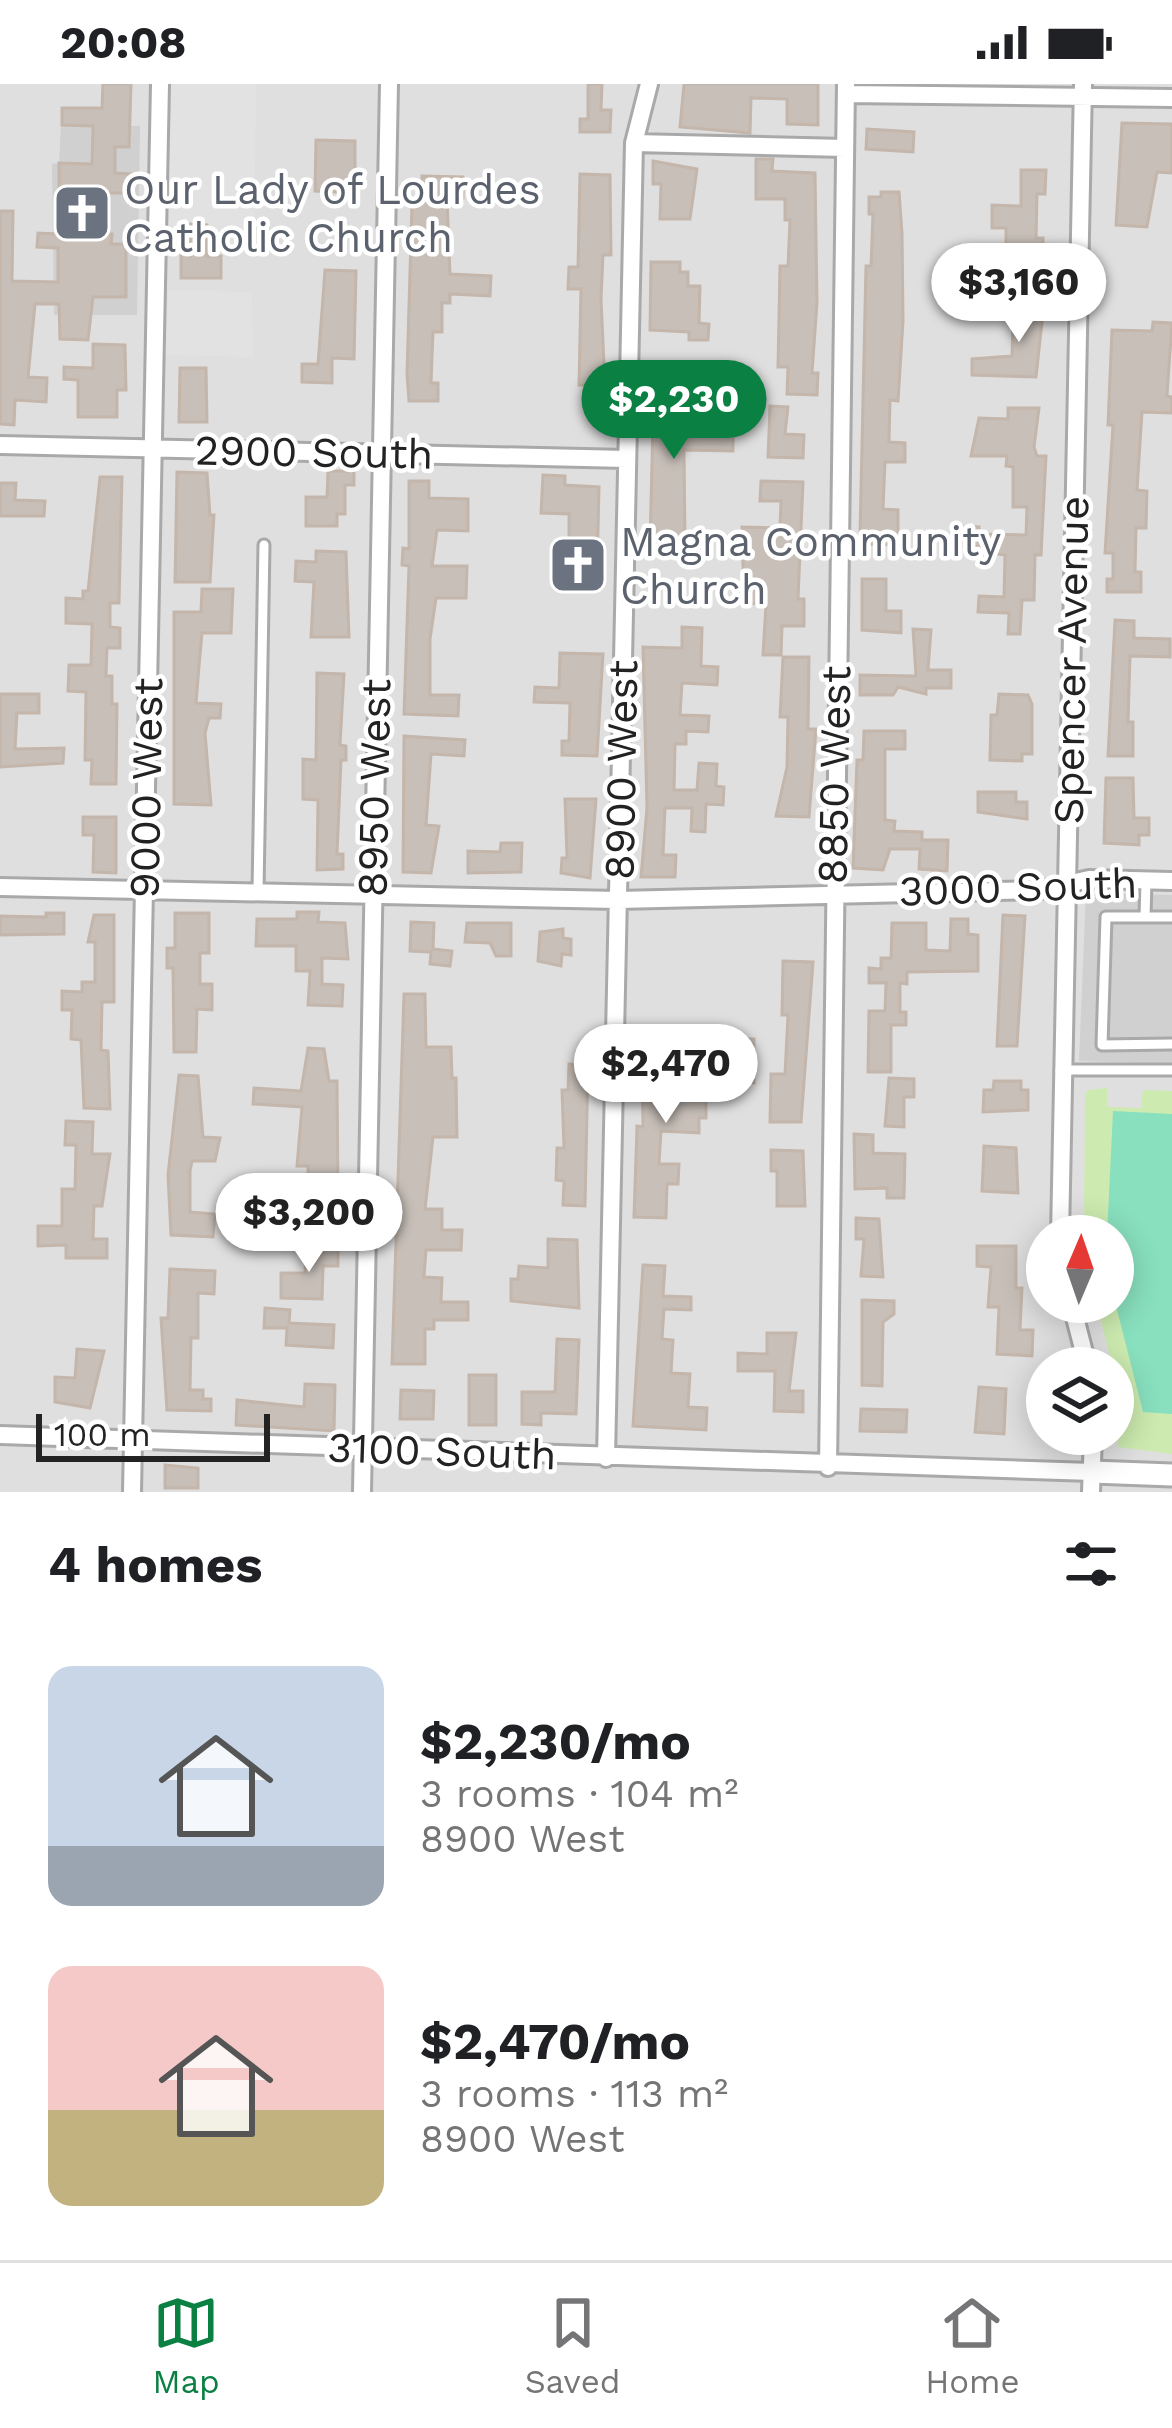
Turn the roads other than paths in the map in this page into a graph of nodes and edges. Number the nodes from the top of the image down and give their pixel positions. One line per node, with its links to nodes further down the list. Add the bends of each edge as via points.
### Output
1 (160, 84): 10 (street, 9000 West)
2 (389, 84): 11 (street, 8950 West)
3 (649, 84): 7 (street, 8900 West)
4 (846, 89): 5 (street); 8 (street, 8850 West)
5 (1083, 91): 6 (street); 16 (street, Spencer Avenue)
6 (1172, 98)
7 (634, 142): 8 (street); 12 (street, 8900 West)
8 (844, 148): 21 (street, 8850 West)
9 (0, 445): 10 (street, 2900 South)
10 (153, 448): 11 (street, 2900 South); 18 (street, 9000 West)
11 (382, 453): 12 (street, 2900 South); 20 (street, 8950 West)
12 (628, 459): 22 (street, 8900 West)
13 (264, 545): 19 (lane)
14 (1146, 880): 15 (street, 3000 South); 16 (street, 3000 South); 23 (lane)
15 (1172, 881)
16 (1066, 883): 21 (street, 3000 South); 26 (street, Spencer Avenue)
17 (0, 887): 18 (street, 3000 South)
18 (145, 890): 19 (street, 3000 South); 30 (street, 9000 West)
19 (258, 892): 20 (street, 3000 South)
20 (372, 893): 22 (street, 3000 South); 31 (street, 8950 West)
21 (832, 894): 22 (street, 3000 South); 33 (street, 8850 West)
22 (618, 900): 32 (street, 8900 West)
23 (1145, 917): 24 (lane); 25 (lane, via 1106,917 1102,1045)
24 (1172, 917)
25 (1172, 1044)
26 (1060, 1070): 27 (lane); 28 (street, Spencer Avenue)
27 (1172, 1070)
28 (1060, 1215)
29 (0, 1435): 30 (street, 3100 South)
30 (134, 1440): 31 (street, 3100 South); 36 (street, 9000 West)
31 (360, 1448): 32 (street, 3100 South); 37 (street, 8950 West)
32 (606, 1458): 33 (street, 3100 South)
33 (828, 1467): 35 (street, 3100 South)
34 (1172, 1475): 35 (street, 3100 South)
35 (1092, 1482)
36 (132, 1492)
37 (362, 1492)

